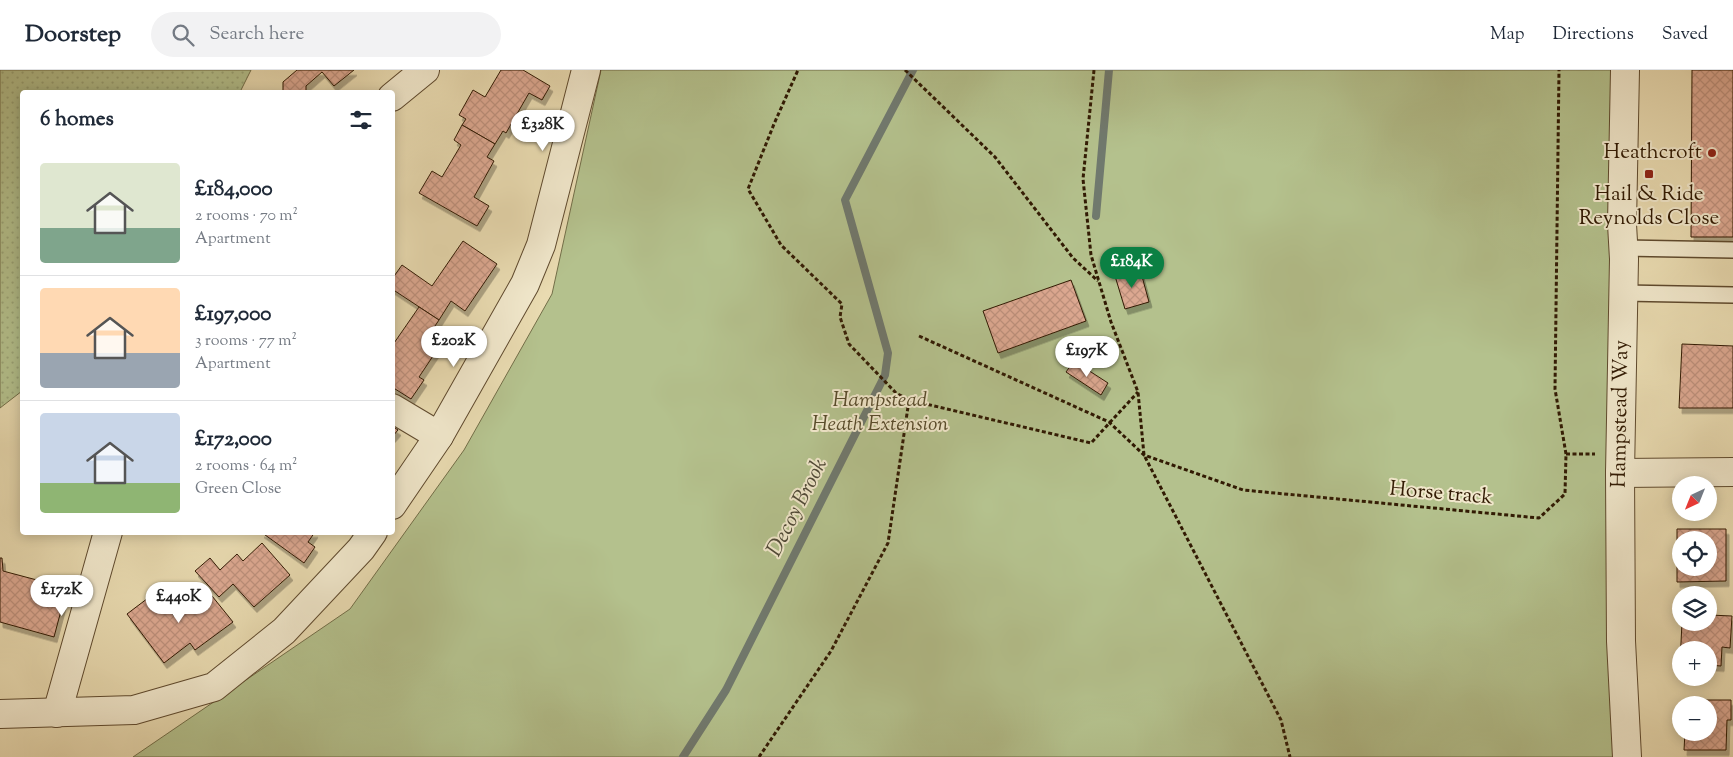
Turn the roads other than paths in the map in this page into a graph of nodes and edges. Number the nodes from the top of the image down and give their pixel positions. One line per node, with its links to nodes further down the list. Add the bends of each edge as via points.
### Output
1 (425, 70): 4 (street)
2 (586, 70): 10 (street, via 542,245 525,284)
3 (1625, 70): 5 (street, Hampstead Way)
4 (395, 95)
5 (1624, 248): 6 (lane); 7 (street, Hampstead Way)
6 (1733, 250)
7 (1623, 293): 8 (lane); 12 (street, Hampstead Way)
8 (1733, 295)
9 (395, 410): 10 (street)
10 (439, 436): 13 (street)
11 (1733, 472): 12 (street)
12 (1620, 474): 18 (street, Hampstead Way, via 1621,642)
13 (395, 501)
14 (107, 535): 16 (street)
15 (371, 535): 16 (street, via 362,549 284,630 214,688 134,710)
16 (57, 712): 17 (street)
17 (0, 714)
18 (1627, 757)

